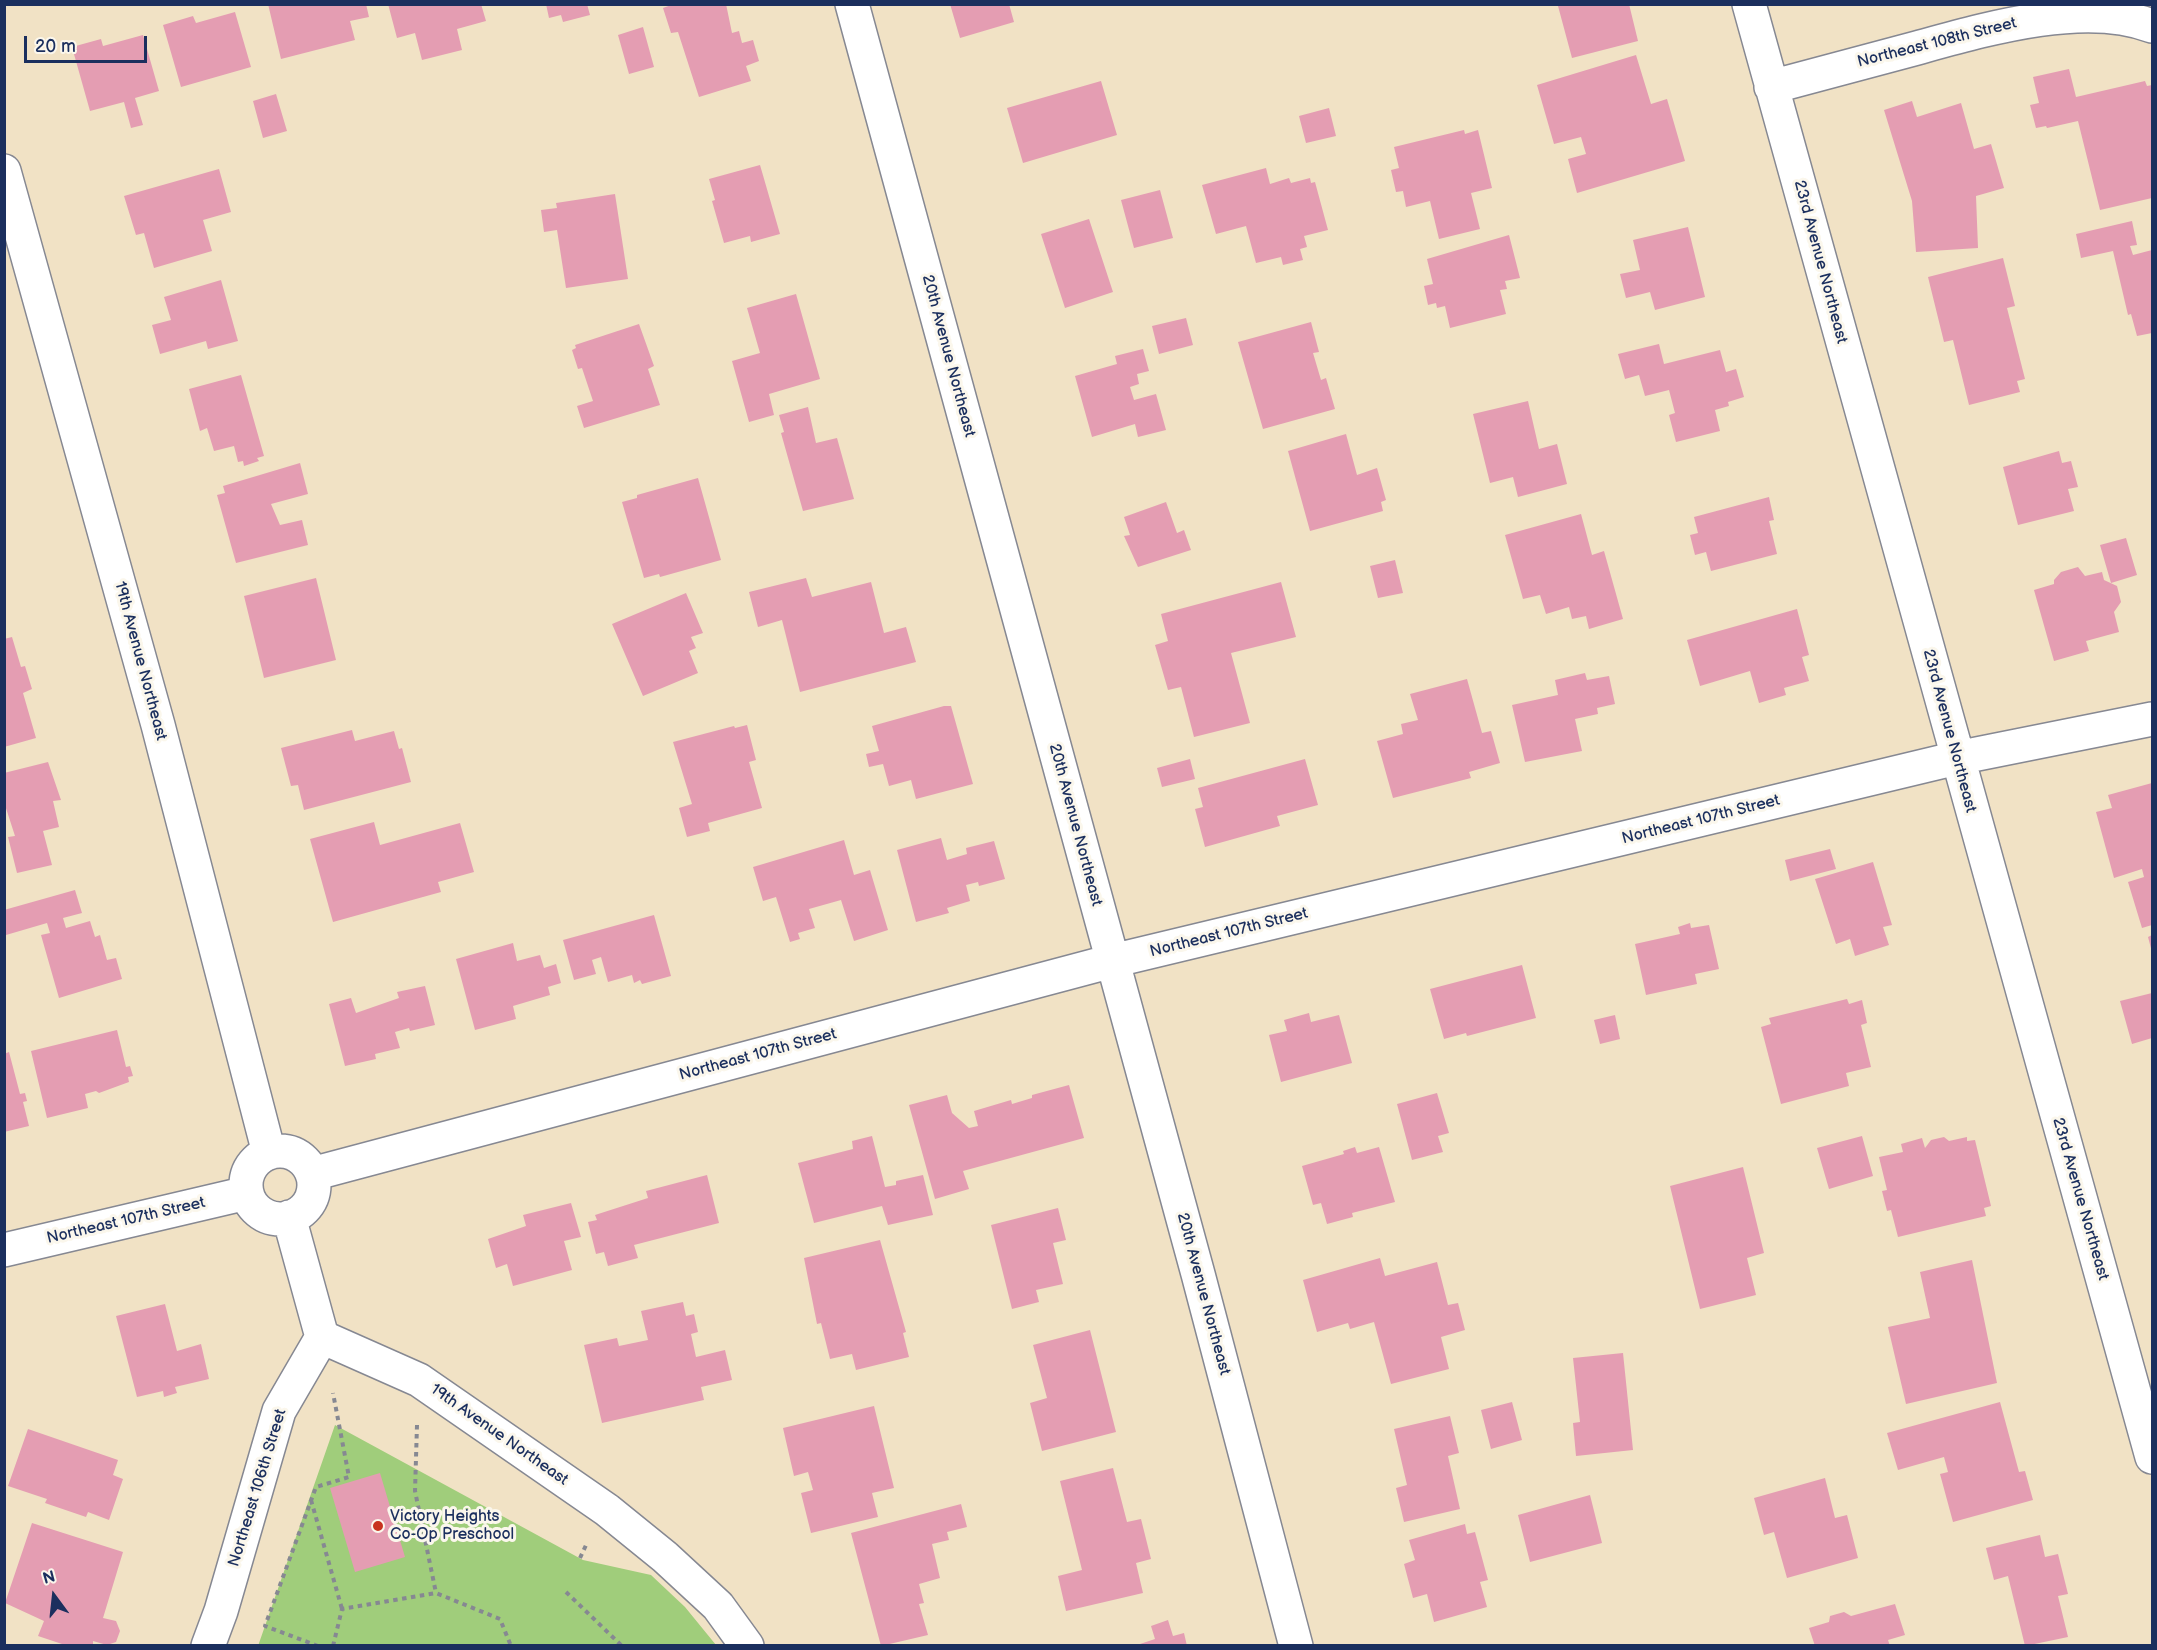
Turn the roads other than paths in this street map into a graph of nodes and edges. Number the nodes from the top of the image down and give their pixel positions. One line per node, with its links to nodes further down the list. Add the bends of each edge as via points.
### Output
1 (852, 4): 8 (street, 20th Avenue Northeast)
2 (1749, 4): 4 (street, 23rd Avenue Northeast)
3 (2147, 23): 4 (street, Northeast 108th Street, via 2110,14 2041,17)
4 (1771, 87): 7 (street, 23rd Avenue Northeast)
5 (4, 171): 9 (street, 19th Avenue Northeast, via 158,725)
6 (2152, 719): 7 (street, Northeast 107th Street)
7 (1957, 758): 8 (street, Northeast 107th Street); 15 (street, 23rd Avenue Northeast)
8 (1112, 961): 10 (street, Northeast 107th Street); 18 (street, 20th Avenue Northeast)
9 (269, 1153): 10 (street, via 294,1154); 11 (street, via 249,1170)
10 (312, 1174): 12 (street, via 314,1190 310,1200)
11 (247, 1193): 12 (street, via 260,1212 270,1217); 13 (street, Northeast 107th Street)
12 (289, 1216): 14 (street)
13 (4, 1250)
14 (322, 1336): 16 (street, Northeast 106th Street, via 279,1411); 17 (street, 19th Avenue Northeast, via 419,1380 607,1510 718,1606)
15 (2152, 1457)
16 (208, 1646)
17 (747, 1646)
18 (1296, 1646)

